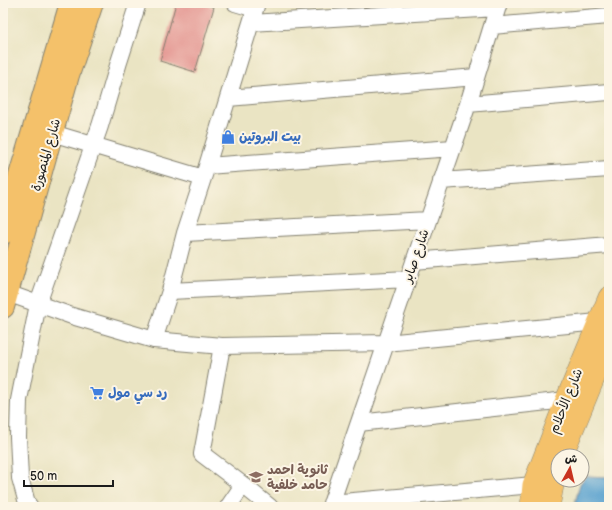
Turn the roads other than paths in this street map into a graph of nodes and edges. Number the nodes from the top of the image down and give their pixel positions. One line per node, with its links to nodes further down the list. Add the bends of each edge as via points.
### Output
1 (71, 3): 20 (highway, شارع المنصورة)
2 (92, 3): 13 (highway, شارع المنصورة)
3 (138, 3): 14 (street)
4 (235, 3): 6 (street)
5 (498, 6): 6 (street); 8 (street, شارع صابر)
6 (254, 12): 11 (street)
7 (609, 16): 8 (street)
8 (492, 26): 9 (street, شارع صابر)
9 (476, 77): 11 (street); 12 (street, شارع صابر)
10 (609, 92): 12 (street)
11 (228, 98): 17 (street)
12 (468, 104): 15 (street, شارع صابر)
13 (52, 133): 14 (street); 27 (highway, شارع المنصورة)
14 (94, 145): 17 (street); 28 (street)
15 (453, 148): 17 (street); 18 (street, شارع صابر)
16 (609, 169): 18 (street)
17 (205, 172): 21 (street)
18 (441, 182): 19 (street, شارع صابر)
19 (428, 220): 21 (street); 23 (street, شارع صابر)
20 (3, 233)
21 (185, 233): 25 (street)
22 (609, 245): 23 (street)
23 (414, 261): 24 (street, شارع صابر)
24 (408, 279): 25 (street); 32 (street, شارع صابر)
25 (170, 291): 30 (street)
26 (609, 297): 29 (main road, شارع الأحلام)
27 (5, 300): 28 (street)
28 (38, 304): 30 (street); 41 (street, via 19,400 20,478)
29 (598, 322): 32 (street); 34 (main road, شارع الأحلام)
30 (154, 340): 33 (street)
31 (609, 342): 36 (main road, شارع الأحلام)
32 (386, 343): 33 (street); 35 (street, شارع صابر)
33 (222, 346): 37 (street, via 202,454)
34 (566, 400): 35 (street); 38 (main road, شارع الأحلام)
35 (359, 423): 40 (street, شارع صابر)
36 (565, 448)
37 (243, 485): 42 (street); 43 (street)
38 (533, 485): 40 (street); 44 (main road, شارع الأحلام)
39 (551, 488): 45 (main road)
40 (330, 505)
41 (30, 507)
42 (228, 507)
43 (270, 507)
44 (531, 507)
45 (548, 507)

